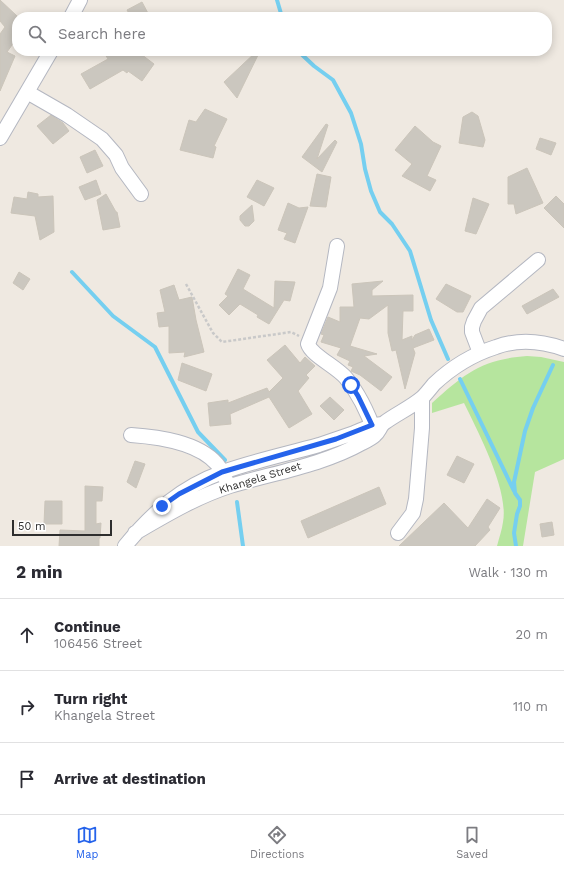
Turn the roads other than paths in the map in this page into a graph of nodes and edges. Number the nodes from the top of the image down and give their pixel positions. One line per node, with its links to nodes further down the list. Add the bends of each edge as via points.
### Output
1 (80, 0): 2 (street)
2 (73, 12)
3 (48, 56): 4 (street)
4 (27, 92): 5 (street); 6 (street, via 67,114 102,139 116,155)
5 (0, 138)
6 (141, 194)
7 (337, 246): 12 (street, via 330,288 308,340 309,348 346,377)
8 (538, 260): 10 (street, via 481,308 472,328)
9 (564, 349): 10 (street, Khangela Street, via 535,342 497,346)
10 (480, 353): 11 (street, Khangela Street, via 434,384)
11 (422, 398): 12 (street, Khangela Street); 17 (street, via 416,498 413,513)
12 (377, 428): 14 (street, Khangela Street); 15 (street, Khangela Street, via 362,443 324,460)
13 (131, 434): 14 (street, via 186,445 212,459)
14 (222, 472): 15 (street); 16 (street, Khangela Street, via 179,494)
15 (229, 487): 16 (street, Khangela Street, via 202,496)
16 (135, 533): 18 (street, Khangela Street)
17 (398, 533)
18 (125, 546)

